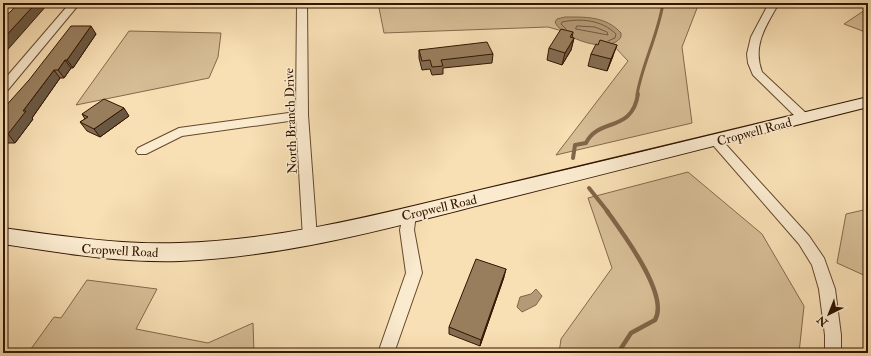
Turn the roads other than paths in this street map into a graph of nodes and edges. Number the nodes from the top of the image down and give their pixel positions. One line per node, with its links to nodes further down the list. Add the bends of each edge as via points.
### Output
1 (75, 3): 4 (street)
2 (302, 3): 6 (street, North Branch Drive)
3 (774, 3): 7 (street, via 754,40 751,52 754,65 758,73)
4 (3, 88)
5 (868, 102): 7 (street, Cropwell Road)
6 (302, 115): 9 (street, via 180,132); 12 (street, North Branch Drive)
7 (804, 118): 8 (street, Cropwell Road)
8 (716, 141): 10 (street, Cropwell Road); 14 (street, via 804,240 820,263 827,289)
9 (142, 151)
10 (409, 214): 12 (street, Cropwell Road); 13 (street, via 407,230 414,273)
11 (3, 236): 12 (street, Cropwell Road, via 88,249 134,252 229,249)
12 (310, 238)
13 (386, 353)
14 (833, 353)

